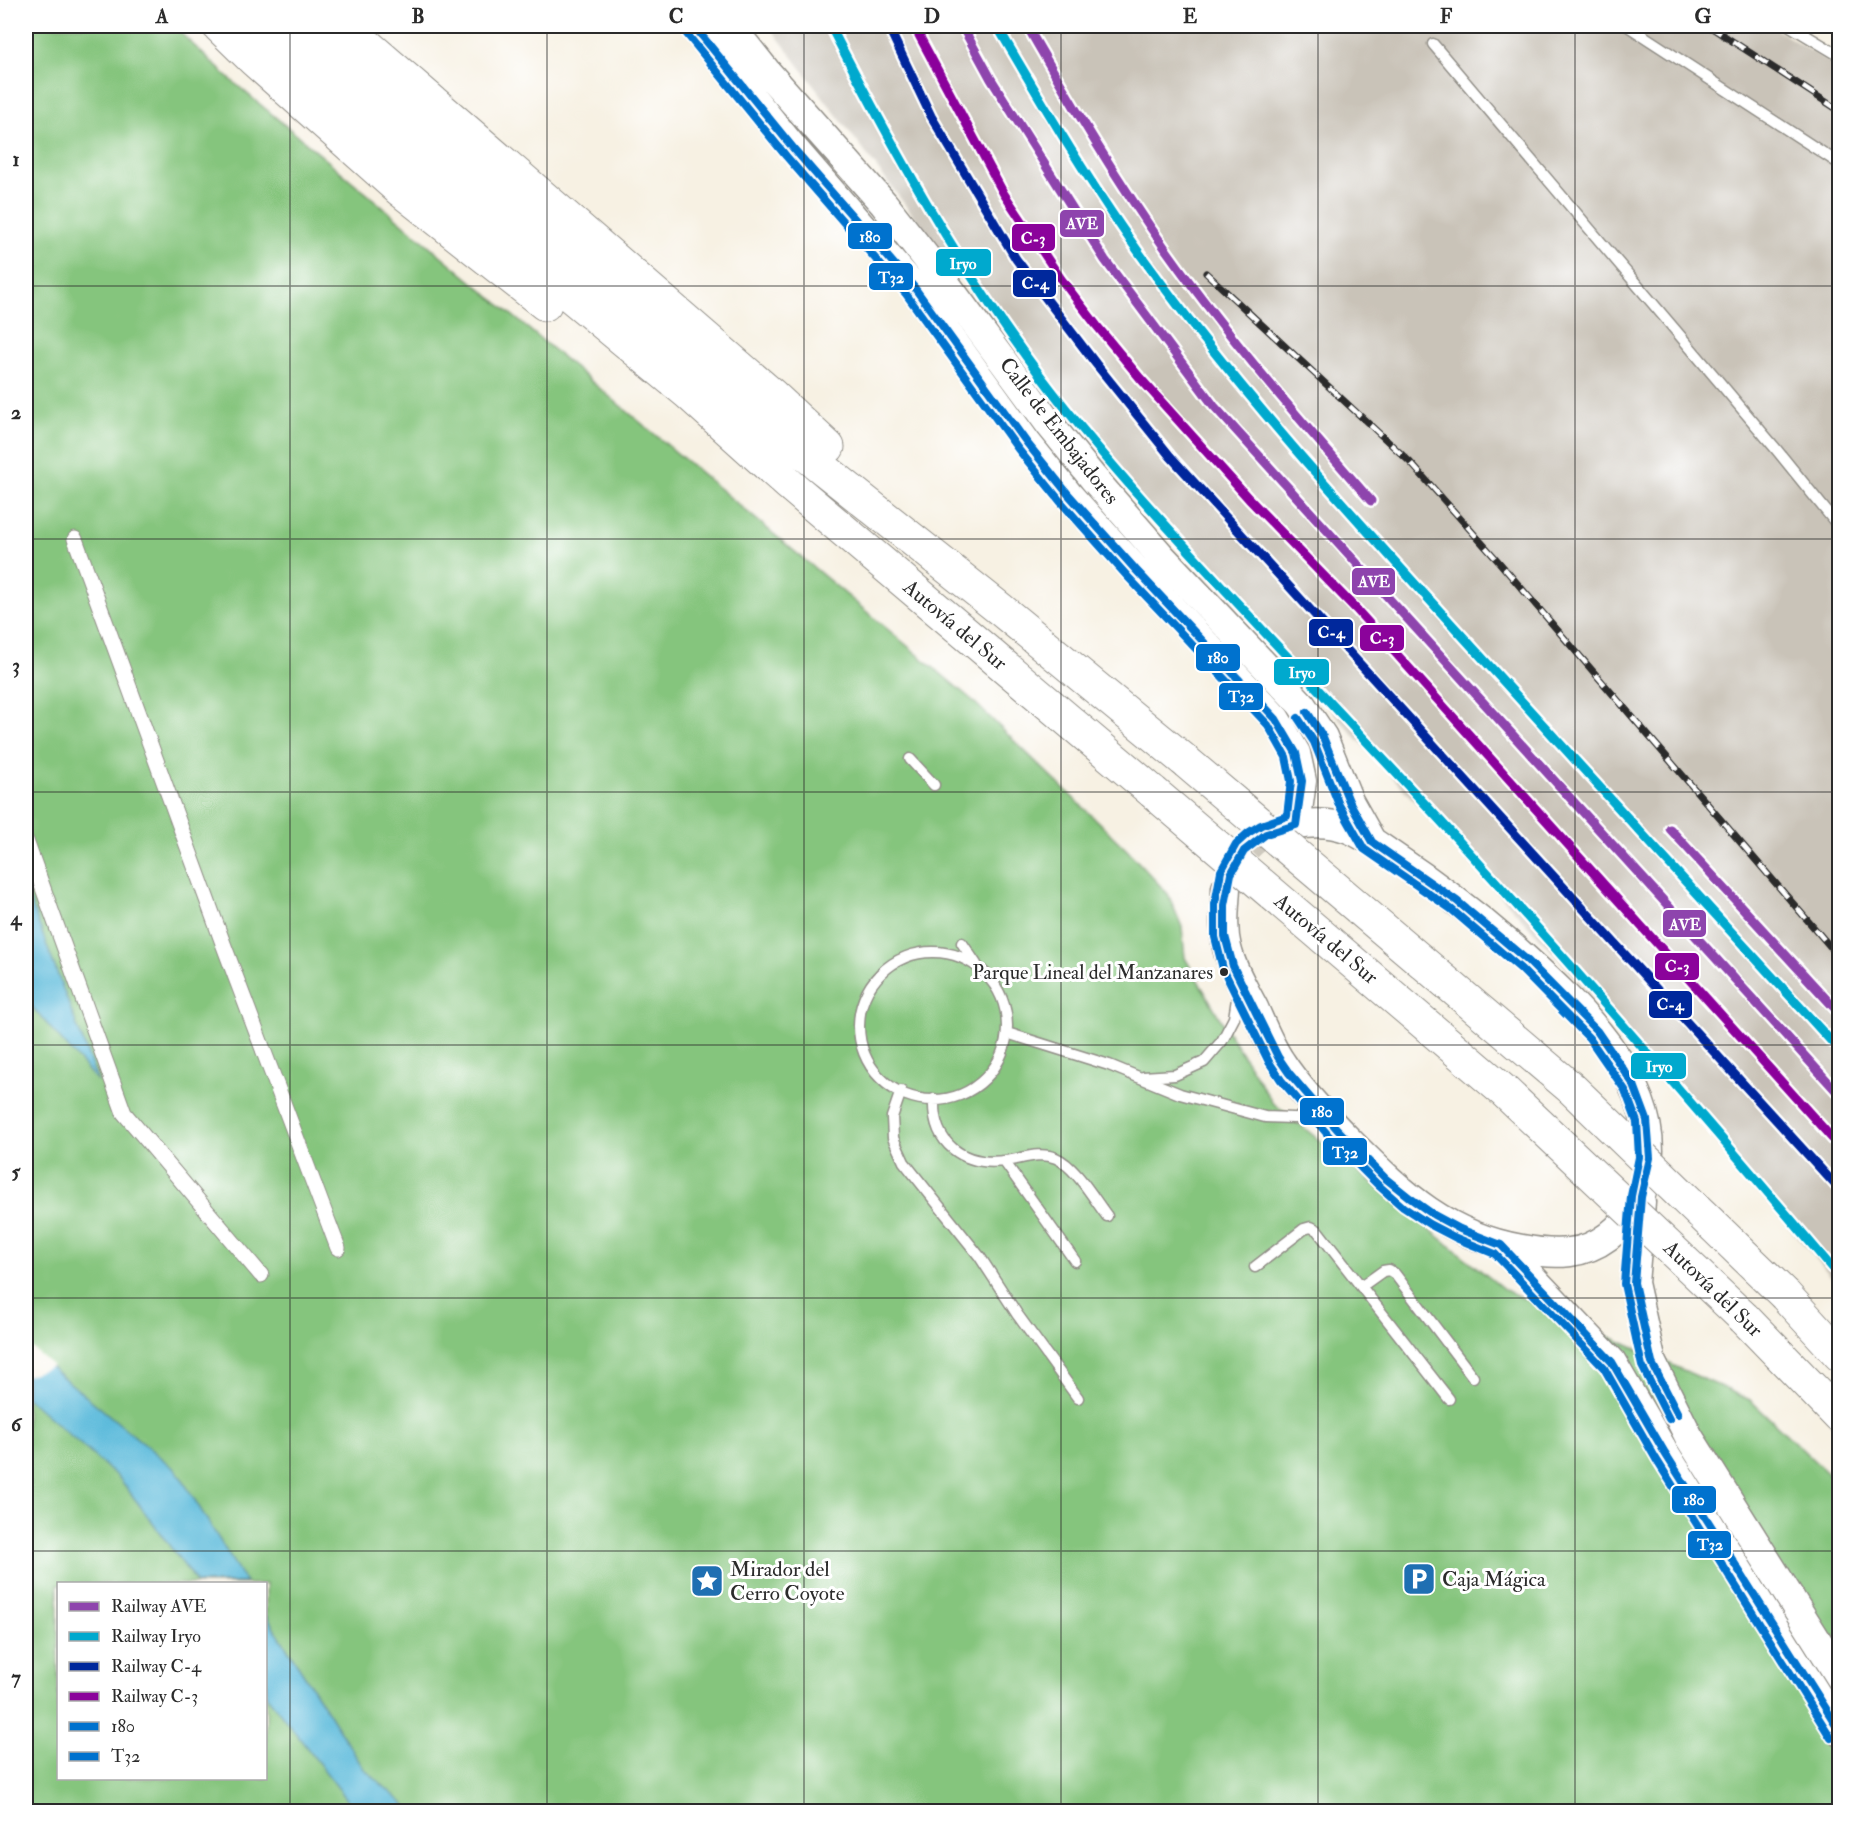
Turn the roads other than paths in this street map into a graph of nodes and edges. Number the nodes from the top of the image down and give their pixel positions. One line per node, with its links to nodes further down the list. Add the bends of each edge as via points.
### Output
1 (219, 26): 12 (highway, via 399,189 692,419)
2 (264, 26): 12 (highway, via 445,192 688,393)
3 (303, 26): 15 (highway, via 534,229 747,408)
4 (345, 26): 15 (highway, via 773,396)
5 (694, 26): 19 (main road, Calle de Embajadores, via 914,287 1068,494 1276,719 1296,753 1302,781 1296,825 1334,824)
6 (730, 26): 19 (main road, Calle de Embajadores, via 892,213 1093,478 1301,704 1323,736 1349,801)
7 (1628, 26): 11 (lane)
8 (1790, 26): 10 (lane)
9 (1433, 45): 13 (lane)
10 (1839, 56)
11 (1839, 164)
12 (790, 485): 42 (highway, Autovía del Sur, bridge, via 1505,1092 1744,1318)
13 (1839, 528)
14 (75, 539): 33 (street)
15 (1000, 609): 38 (highway, Autovía del Sur, bridge, via 1571,1088 1785,1295)
16 (910, 759): 17 (lane)
17 (934, 785)
18 (26, 841): 36 (street, via 124,1113)
19 (1372, 842): 30 (main road, via 1493,931 1562,993 1597,1031 1634,1085 1647,1120 1650,1158)
20 (1226, 888): 23 (main road, via 1227,947)
21 (962, 943): 22 (lane)
22 (978, 966): 24 (lane, via 1002,1000); 26 (lane, via 958,956 917,954 885,969 869,989 860,1013 860,1038 868,1061 879,1076)
23 (1239, 980): 25 (lane, via 1234,1018 1222,1041 1204,1062 1175,1076); 28 (main road, via 1280,1062)
24 (1007, 1033): 25 (lane); 27 (lane, via 1000,1058 986,1078 965,1093)
25 (1139, 1077): 28 (lane, via 1180,1094 1265,1117)
26 (901, 1091): 27 (lane, via 915,1098); 40 (lane, via 892,1117 893,1138 904,1162 980,1257)
27 (934, 1100): 29 (lane, via 937,1127 961,1156)
28 (1328, 1120): 32 (main road, via 1383,1176 1419,1205 1459,1229)
29 (1004, 1161): 31 (lane, via 1033,1156 1053,1157 1066,1163); 34 (lane)
30 (1641, 1197): 32 (main road, via 1604,1241 1571,1252 1540,1252); 43 (main road, via 1634,1282 1652,1363 1689,1437)
31 (1107, 1216)
32 (1501, 1245): 44 (main road, via 1612,1362)
33 (338, 1248)
34 (1075, 1261)
35 (1255, 1267): 37 (lane, via 1311,1227)
36 (261, 1275)
37 (1362, 1286): 39 (lane, via 1383,1271 1395,1274); 41 (lane)
38 (1839, 1355)
39 (1473, 1377)
40 (1078, 1398)
41 (1449, 1399)
42 (1839, 1417)
43 (1839, 1677)
44 (1839, 1732)

